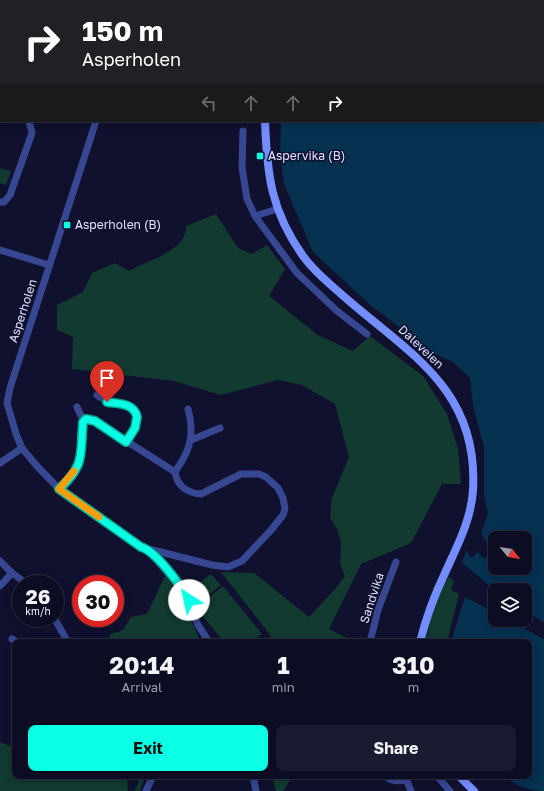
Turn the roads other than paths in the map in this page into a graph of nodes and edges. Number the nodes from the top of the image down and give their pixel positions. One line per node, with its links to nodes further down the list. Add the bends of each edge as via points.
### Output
1 (29, 122): 5 (street, via 32,133 10,195 4,202)
2 (96, 122): 9 (street, Asperholen)
3 (265, 122): 6 (main road, Daleveien, via 268,170)
4 (243, 131): 7 (street, via 242,167 247,199)
5 (0, 202)
6 (277, 209): 7 (street); 33 (main road, Daleveien, via 304,258 320,275 428,368 451,398 469,438 473,464 471,507 459,544 430,607)
7 (255, 216): 10 (street, via 296,273)
8 (0, 250): 9 (street)
9 (49, 265): 12 (street, Asperholen)
10 (366, 334)
11 (97, 395): 18 (street, via 107,402 125,404 136,412 138,421)
12 (3, 404): 19 (street, Asperholen)
13 (77, 406): 15 (street, via 81,416)
14 (188, 409): 17 (street, via 192,421)
15 (86, 419): 18 (street, via 95,421); 22 (street, via 83,422 82,449 77,468)
16 (220, 428): 17 (street)
17 (191, 440): 21 (street)
18 (126, 442): 21 (street)
19 (22, 448): 20 (street); 22 (street, Asperholen)
20 (0, 463)
21 (175, 472): 23 (street, Asperholen, via 176,479 185,490 201,494 241,474 259,474 274,484 280,492 283,515 242,562 228,567)
22 (59, 489): 23 (street, Asperholen, via 141,547)
23 (147, 548): 31 (street, Asperholen, via 186,594 198,625)
24 (0, 561): 26 (street)
25 (396, 562): 32 (street, Sandvika, via 378,610)
26 (12, 573): 27 (street); 28 (street)
27 (15, 575)
28 (0, 586)
29 (59, 627): 30 (street)
30 (66, 639)
31 (207, 639)
32 (371, 639)
33 (421, 639)
34 (152, 779): 41 (street)
35 (254, 779): 42 (street)
36 (389, 779): 37 (street)
37 (403, 779)
38 (406, 779): 43 (street)
39 (440, 779): 44 (street)
40 (462, 779): 45 (main road)
41 (146, 791)
42 (256, 791)
43 (411, 791)
44 (450, 791)
45 (474, 791)

